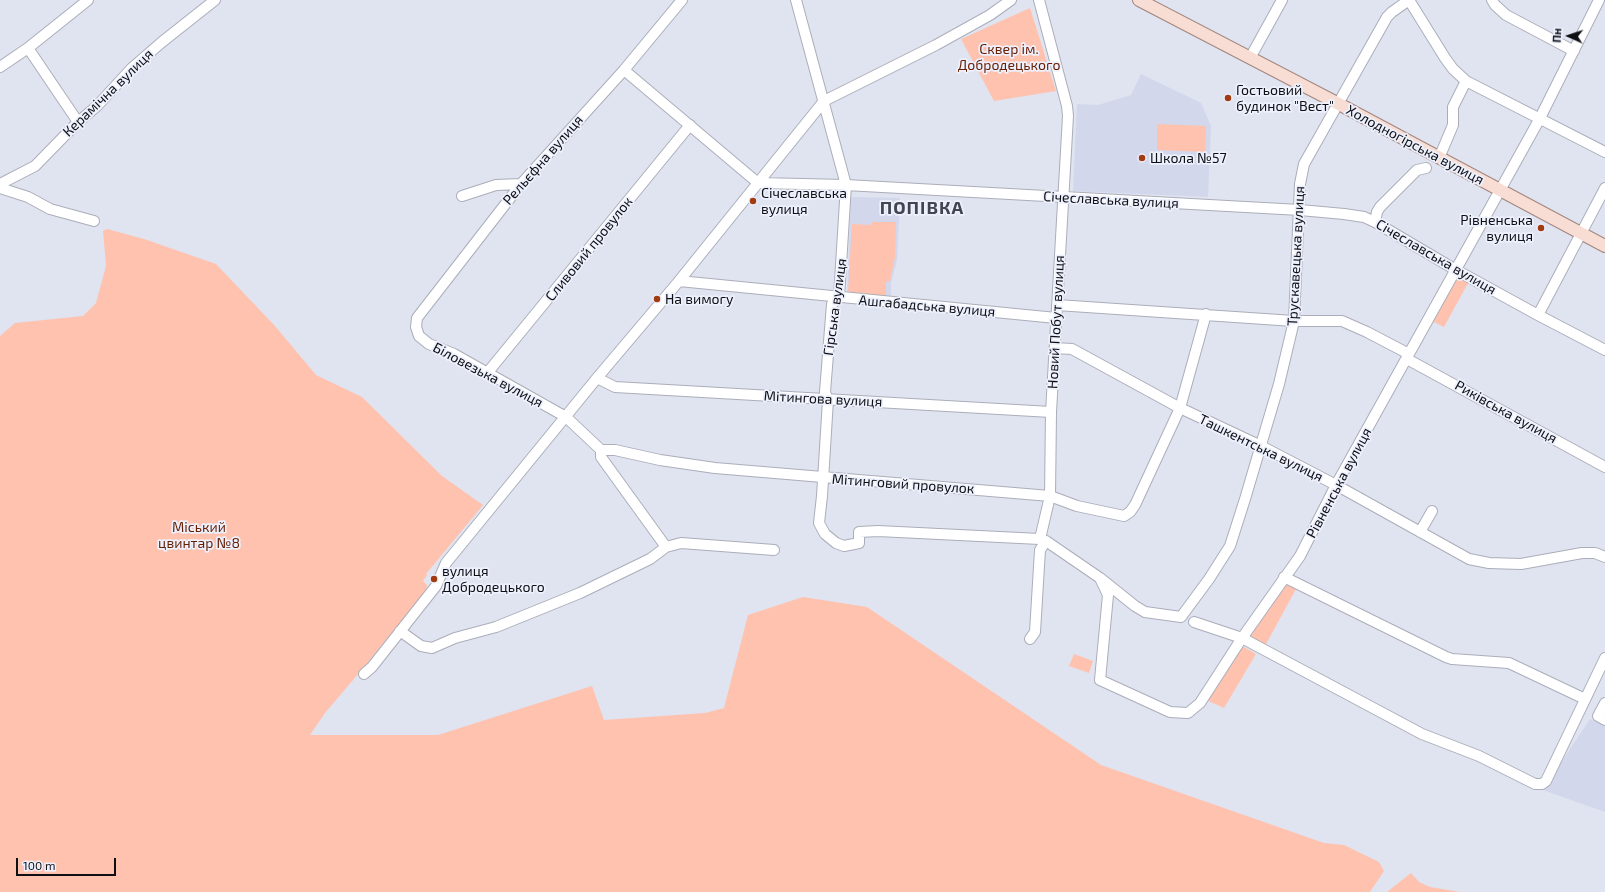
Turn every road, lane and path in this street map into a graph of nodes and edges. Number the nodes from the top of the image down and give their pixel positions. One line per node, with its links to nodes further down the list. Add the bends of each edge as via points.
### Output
1 (88, 0): 12 (street)
2 (215, 0): 21 (street, Керамічна вулиця, via 132,68 97,106)
3 (682, 0): 16 (street, Рельєфна вулиця)
4 (796, 0): 18 (street, Гірська вулиця)
5 (1011, 0): 18 (street, via 990,15 936,45)
6 (1039, 0): 34 (street, Новий Побут вулиця, via 1067,106)
7 (1139, 0): 14 (main road, Холодногірська вулиця)
8 (1282, 0): 14 (street)
9 (1409, 0): 17 (street, via 1445,58); 19 (street, Трускавецька вулиця, via 1387,18)
10 (1492, 0): 13 (street, via 1506,15)
11 (1599, 0): 13 (street, Рівненська вулиця)
12 (28, 48): 15 (street); 21 (street)
13 (1574, 51): 20 (street, Рівненська вулиця)
14 (1250, 58): 19 (main road, Холодногірська вулиця)
15 (0, 67)
16 (624, 70): 22 (street); 27 (street, Рельєфна вулиця)
17 (1466, 81): 20 (street); 24 (street, via 1453,107 1453,125)
18 (824, 101): 28 (street); 29 (street, Гірська вулиця)
19 (1338, 103): 24 (main road, Холодногірська вулиця); 35 (street, Трускавецька вулиця, via 1304,164 1300,184)
20 (1539, 120): 23 (street); 32 (street, Рівненська вулиця)
21 (78, 122): 26 (street, Керамічна вулиця, via 35,166)
22 (690, 125): 28 (street); 52 (street, Сливовий провулок)
23 (1605, 152)
24 (1439, 158): 32 (main road, Холодногірська вулиця)
25 (1426, 168): 37 (street, via 1418,170 1380,207)
26 (0, 184)
27 (521, 184): 33 (street, via 496,185); 48 (street, Рельєфна вулиця, via 423,308 417,318)
28 (758, 184): 29 (street, Січеславська вулиця); 41 (street)
29 (846, 185): 34 (street, Січеславська вулиця); 42 (street, Гірська вулиця)
30 (0, 188): 36 (street, via 28,197 50,209)
31 (1605, 188): 38 (street)
32 (1499, 190): 38 (main road, Холодногірська вулиця); 40 (street, Рівненська вулиця)
33 (462, 196)
34 (1064, 197): 35 (street, Січеславська вулиця); 43 (street, Новий Побут вулиця)
35 (1300, 210): 37 (street, Січеславська вулиця, via 1364,217); 47 (street, Трускавецька вулиця)
36 (94, 221)
37 (1375, 222): 40 (street, Січеславська вулиця)
38 (1581, 234): 39 (main road, Холодногірська вулиця); 45 (street)
39 (1605, 246)
40 (1456, 270): 45 (street, Січеславська вулиця); 51 (street, Рівненська вулиця)
41 (679, 281): 42 (street, Ашгабадська вулиця); 53 (street)
42 (839, 298): 46 (street, Ашгабадська вулиця); 54 (street, Гірська вулиця, via 832,304 825,392)
43 (1057, 305): 44 (street); 46 (street, Новий Побут вулиця)
44 (1206, 314): 47 (street); 55 (street, Мітинговий провулок)
45 (1538, 315): 50 (street, Січеславська вулиця)
46 (1056, 318): 49 (street, Новий Побут вулиця)
47 (1294, 321): 51 (street, via 1342,321); 58 (street, Трускавецька вулиця)
48 (416, 328): 52 (street, Біловезька вулиця, via 419,336 429,344)
49 (1055, 348): 55 (street, Ташкентська вулиця, via 1072,349); 56 (street, Новий Побут вулиця)
50 (1605, 350)
51 (1408, 356): 60 (street, Риківська вулиця); 62 (street, Рівненська вулиця)
52 (488, 372): 57 (street, Біловезька вулиця)
53 (597, 378): 54 (street, Мітингова вулиця, via 615,387); 57 (street)
54 (828, 400): 56 (street, Мітингова вулиця); 61 (street, Гірська вулиця)
55 (1180, 408): 58 (street, Ташкентська вулиця); 63 (street, Мітинговий провулок, via 1130,512 1124,516 1077,506)
56 (1051, 412): 63 (street, Новий Побут вулиця)
57 (566, 417): 59 (street, Біловезька вулиця); 73 (street, via 446,563 436,586)
58 (1261, 446): 62 (street, Ташкентська вулиця); 70 (street, Трускавецька вулиця, via 1230,546 1209,580 1181,617 1145,612)
59 (601, 450): 61 (street, Мітинговий провулок, via 615,450 715,468); 67 (street, via 601,457)
60 (1605, 467)
61 (823, 478): 63 (street, Мітинговий провулок); 66 (street, Гірська вулиця, via 819,523 825,534 844,546 859,542 859,532 878,531)
62 (1336, 485): 65 (street, Ташкентська вулиця); 71 (street, Рівненська вулиця, via 1300,556)
63 (1050, 496): 66 (street, Новий Побут вулиця)
64 (1432, 511): 65 (street)
65 (1420, 532): 69 (street, Ташкентська вулиця, via 1469,559 1489,564 1522,564 1582,553 1595,553)
66 (1043, 540): 70 (street); 75 (street, Новий Побут вулиця, via 1040,550 1035,632)
67 (666, 547): 68 (street, via 681,543); 73 (street, via 650,559 580,592 496,627 455,638 432,648 421,646)
68 (774, 550)
69 (1605, 557)
70 (1100, 578): 74 (street, Рівненська вулиця, via 1108,595 1100,680 1170,712 1188,712 1200,703)
71 (1284, 578): 74 (street, Рівненська вулиця); 79 (street, via 1446,657 1509,663)
72 (1194, 622): 74 (street)
73 (400, 631): 78 (street)
74 (1242, 638): 79 (street, via 1422,734 1479,756 1535,784 1546,781)
75 (1030, 639)
76 (1605, 658): 77 (street)
77 (1602, 670): 79 (street)
78 (364, 674)
79 (1585, 699)
80 (1605, 703): 81 (street, via 1598,716)
81 (1605, 720)

